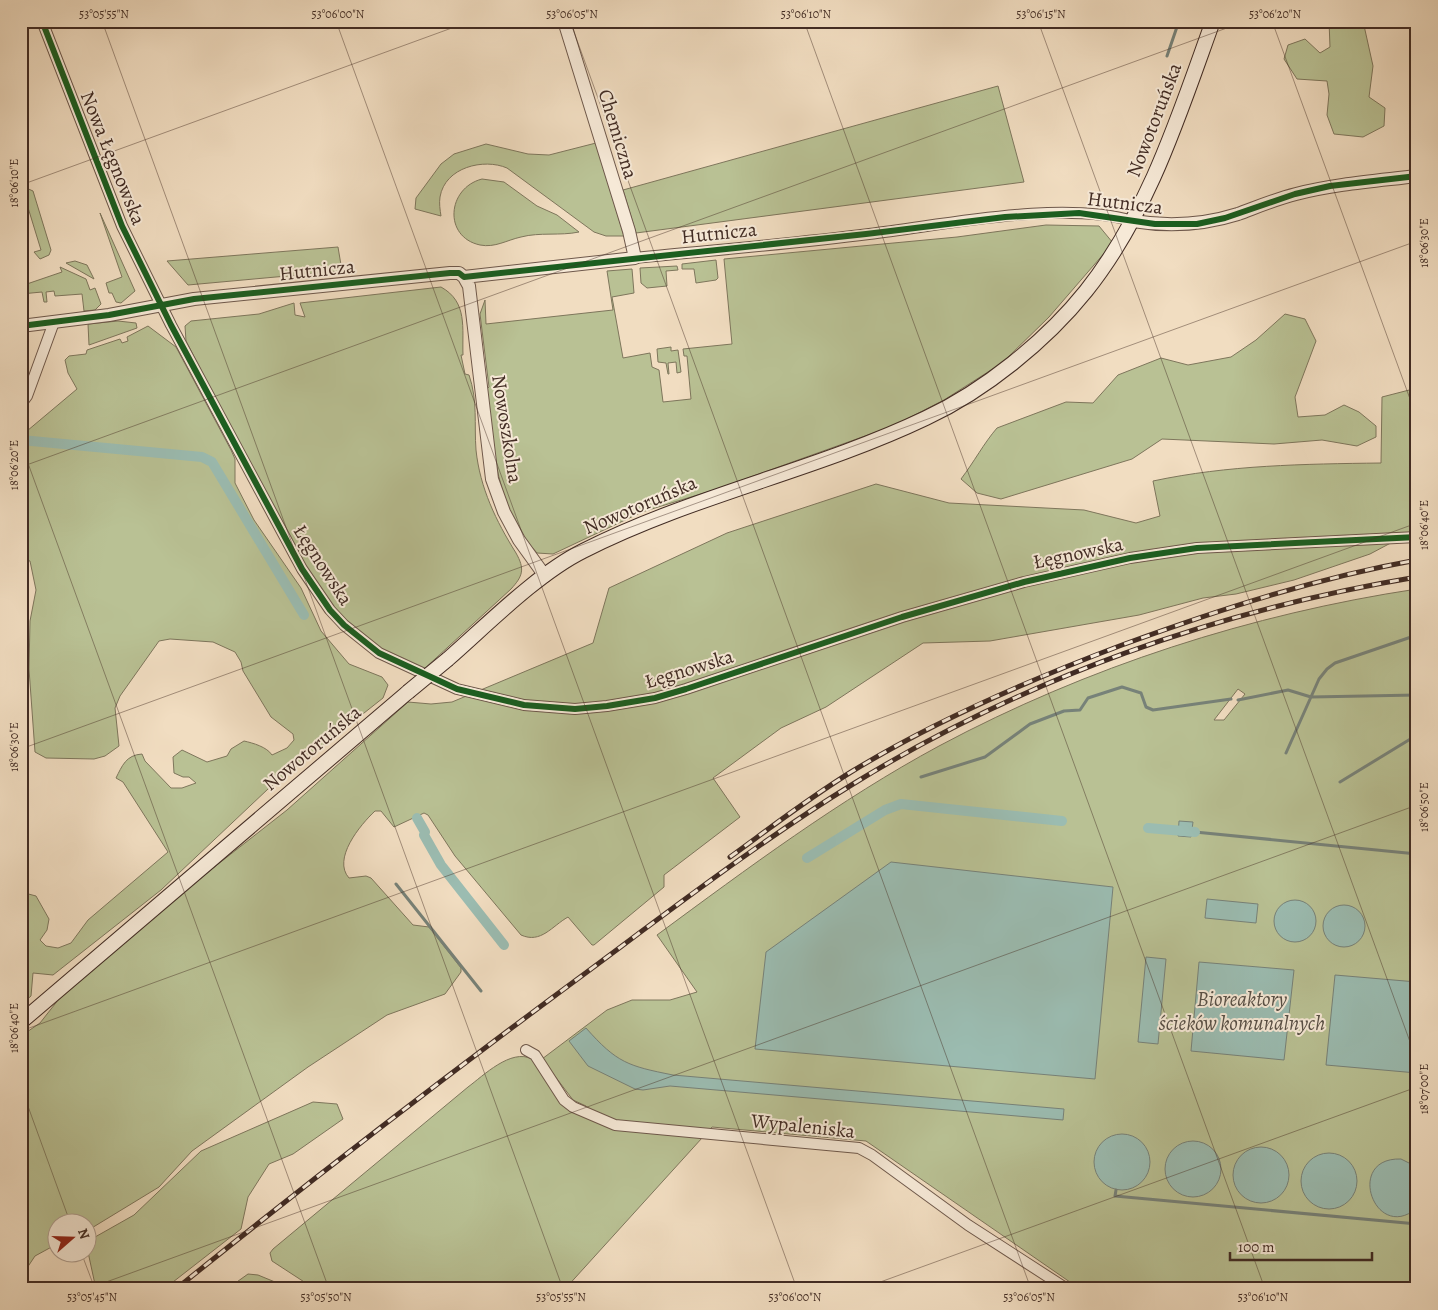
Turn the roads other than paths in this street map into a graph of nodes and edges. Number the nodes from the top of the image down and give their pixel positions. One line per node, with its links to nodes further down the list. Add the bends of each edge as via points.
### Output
1 (42, 21): 8 (street, Nowa Łęgnowska, via 122,226)
2 (564, 21): 6 (street, Chemiczna)
3 (1213, 21): 5 (main road, Nowotoruńska, via 1153,181)
4 (1417, 176): 5 (street, Hutnicza, via 1321,188 1197,224)
5 (1133, 221): 6 (street, Hutnicza, via 1079,213 1005,217); 13 (main road, Nowotoruńska, via 1073,305 1010,365 957,401 929,417 858,447 639,524 579,553)
6 (635, 258): 7 (street, Hutnicza)
7 (464, 277): 8 (street, Hutnicza, via 450,273); 13 (street, Nowoszkolna, via 469,286 492,479 508,519)
8 (162, 304): 9 (street, Hutnicza); 12 (street, Łęgnowska, via 302,569 330,610 379,653 457,689 524,705 574,709 655,698 902,616 1024,582 1130,558 1197,548)
9 (54, 322): 10 (street, Hutnicza); 11 (street, via 27,396)
10 (21, 326)
11 (21, 404)
12 (1417, 537)
13 (544, 576): 14 (main road, Nowotoruńska, bridge)
14 (21, 1022)
15 (526, 1050): 16 (street, Wypaleniska, via 535,1055 564,1100 615,1125 859,1148 968,1225)
16 (1067, 1289)

